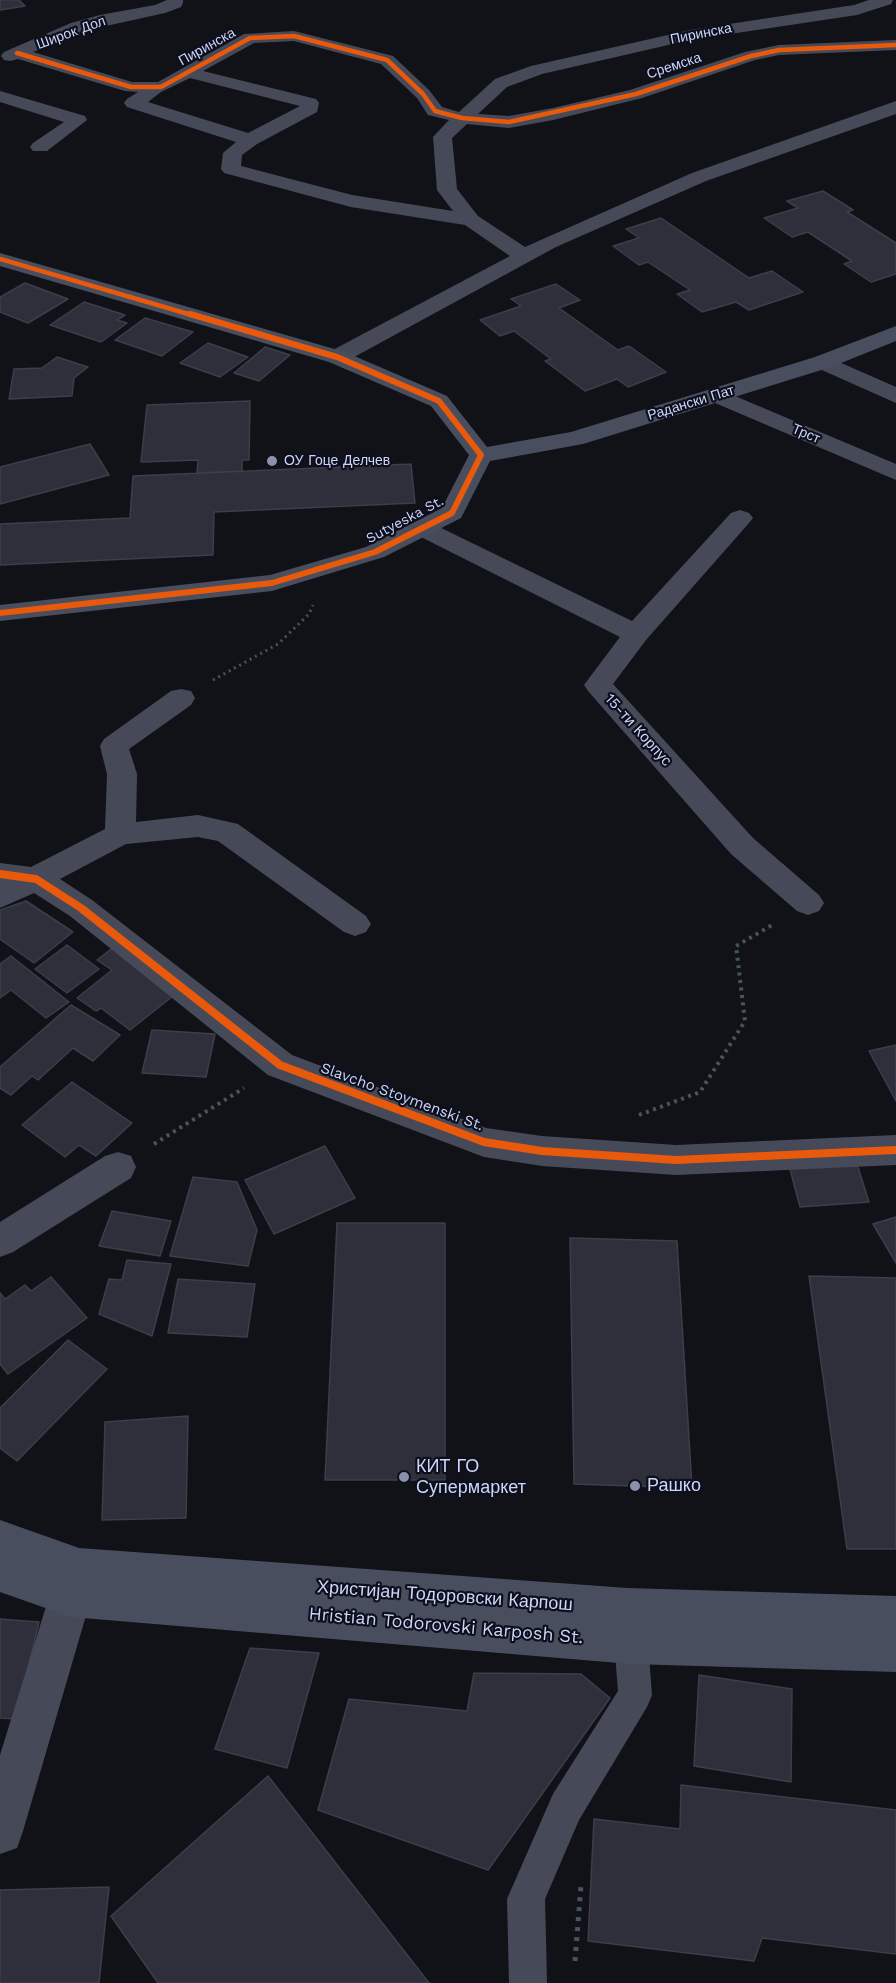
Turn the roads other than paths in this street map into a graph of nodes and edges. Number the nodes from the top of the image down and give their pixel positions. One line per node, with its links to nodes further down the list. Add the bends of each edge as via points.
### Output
1 (175, 0): 4 (street, Широк Дол, via 159,9 77,27)
2 (885, 0): 10 (street, Пиринска, via 857,10 690,35 537,70 501,83)
3 (896, 45): 10 (street, Сремска, via 779,50 636,94 553,114 509,122)
4 (17, 53): 5 (street, Широк Дол); 7 (street, Пиринска, via 131,87)
5 (0, 60)
6 (190, 73): 7 (street, Пиринска); 10 (street, Пиринска, via 250,38 294,36 387,60 435,111); 11 (street, via 310,102 310,108)
7 (161, 87): 11 (street, via 133,103)
8 (0, 96): 12 (street, via 78,120)
9 (896, 107): 14 (street, via 699,177)
10 (462, 118): 13 (street, Пиринска, via 442,136 447,190)
11 (250, 140): 13 (street, via 233,153 231,169 351,201)
12 (40, 147)
13 (471, 220): 14 (street, Пиринска)
14 (524, 256): 17 (street)
15 (0, 259): 17 (street)
16 (896, 333): 18 (street, Радански Пат)
17 (337, 357): 21 (street, via 439,401)
18 (823, 362): 19 (street, Радански Пат); 20 (street)
19 (716, 395): 21 (street, Радански Пат, via 575,439); 22 (street, Трст)
20 (896, 396)
21 (481, 455): 24 (street, Sutyeska St., via 452,513)
22 (896, 473)
23 (740, 518): 26 (street, 15-ти Корпус)
24 (423, 528): 25 (street, Sutyeska St., via 375,552 272,583); 26 (street)
25 (0, 614)
26 (636, 634): 32 (street, 15-ти Корпус, via 598,685 742,846)
27 (181, 698): 28 (street, via 114,746 122,774)
28 (120, 834): 30 (street); 33 (street, via 198,826 227,832)
29 (0, 874): 30 (street, Slavcho Stoymenski St.)
30 (36, 879): 31 (street); 34 (street, Slavcho Stoymenski St., via 81,908 280,1065 484,1142 542,1151 676,1160)
31 (0, 897)
32 (808, 903)
33 (355, 924)
34 (896, 1150)
35 (118, 1167): 36 (street)
36 (0, 1241)
37 (0, 1541): 39 (street)
38 (0, 1570): 39 (street, Hristian Todorovski Karposh St.)
39 (75, 1583): 41 (street, Hristian Todorovski Karposh St.); 43 (street)
40 (896, 1618): 41 (street)
41 (629, 1626): 42 (street, Hristian Todorovski Karposh St.); 44 (lane, via 635,1695 566,1807 526,1899)
42 (896, 1650)
43 (0, 1831)
44 (528, 1983)

